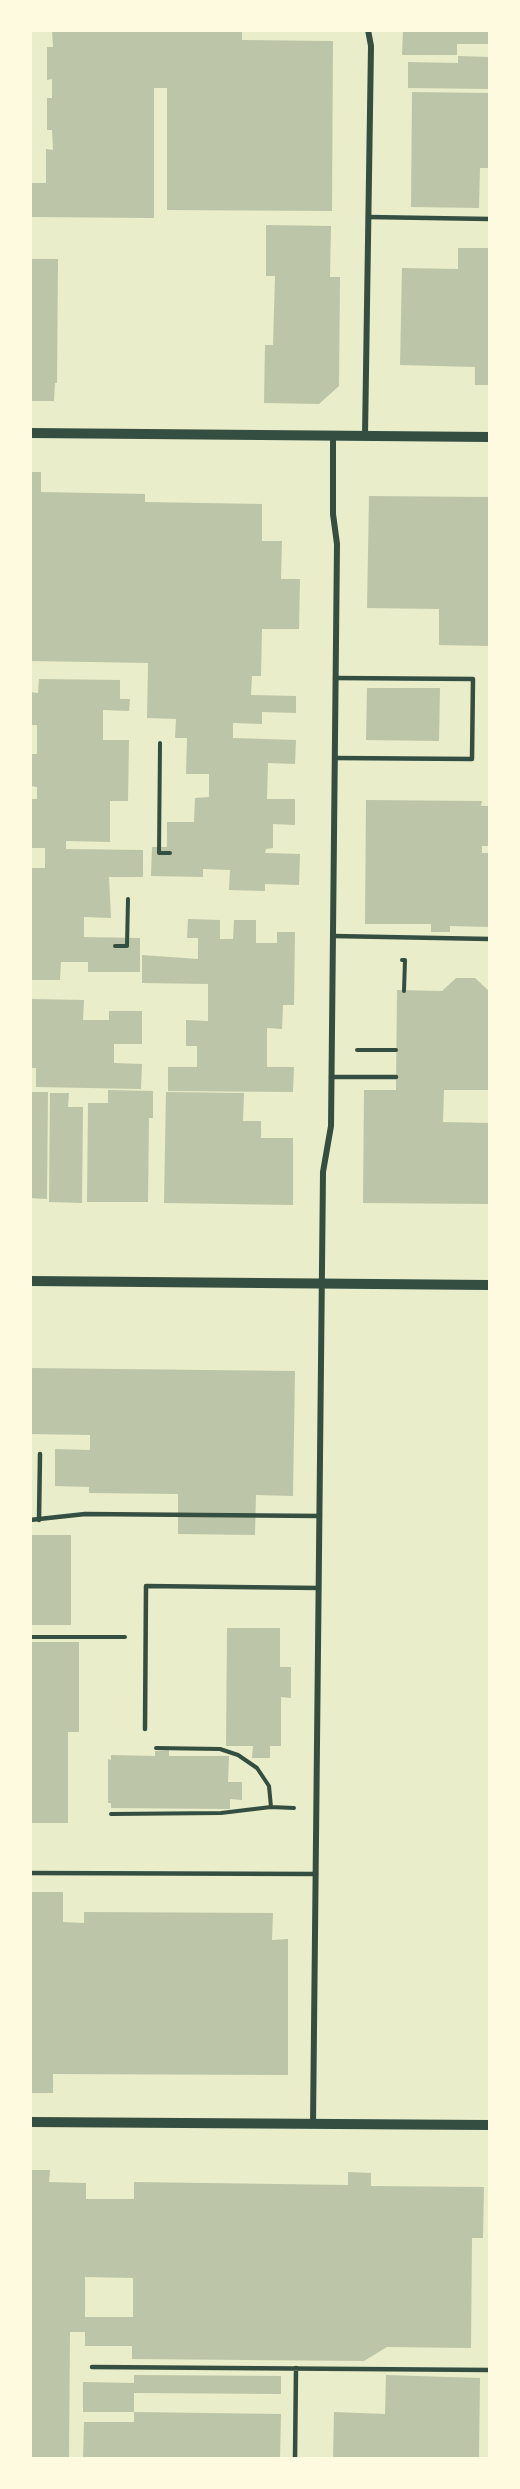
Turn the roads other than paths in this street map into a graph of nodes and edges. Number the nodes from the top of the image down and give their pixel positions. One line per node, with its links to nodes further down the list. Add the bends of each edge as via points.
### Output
1 (368, 30): 2 (street, via 371,46)
2 (368, 217): 3 (lane); 6 (street)
3 (490, 219)
4 (30, 433): 5 (street)
5 (333, 436): 6 (street); 8 (street, via 337,544)
6 (365, 436): 7 (street)
7 (490, 437)
8 (335, 678): 9 (street); 9 (lane, via 473,679 472,759)
9 (335, 758): 10 (street)
10 (333, 936): 11 (lane); 12 (street)
11 (490, 939)
12 (331, 1077): 13 (lane); 15 (street, via 331,1126 323,1172)
13 (396, 1077)
14 (30, 1281): 15 (street)
15 (322, 1283): 16 (street); 18 (street)
16 (490, 1285)
17 (40, 1454): 20 (lane)
18 (320, 1516): 20 (lane, via 85,1514); 21 (street)
19 (30, 1520): 20 (lane)
20 (39, 1520)
21 (319, 1588): 22 (lane, via 147,1586); 24 (street)
22 (145, 1729)
23 (30, 1873): 24 (lane)
24 (316, 1874): 26 (street)
25 (30, 2122): 26 (street)
26 (313, 2124): 27 (street)
27 (490, 2125)
28 (92, 2367): 29 (lane)
29 (296, 2368): 30 (lane); 31 (lane)
30 (490, 2370)
31 (295, 2459)

